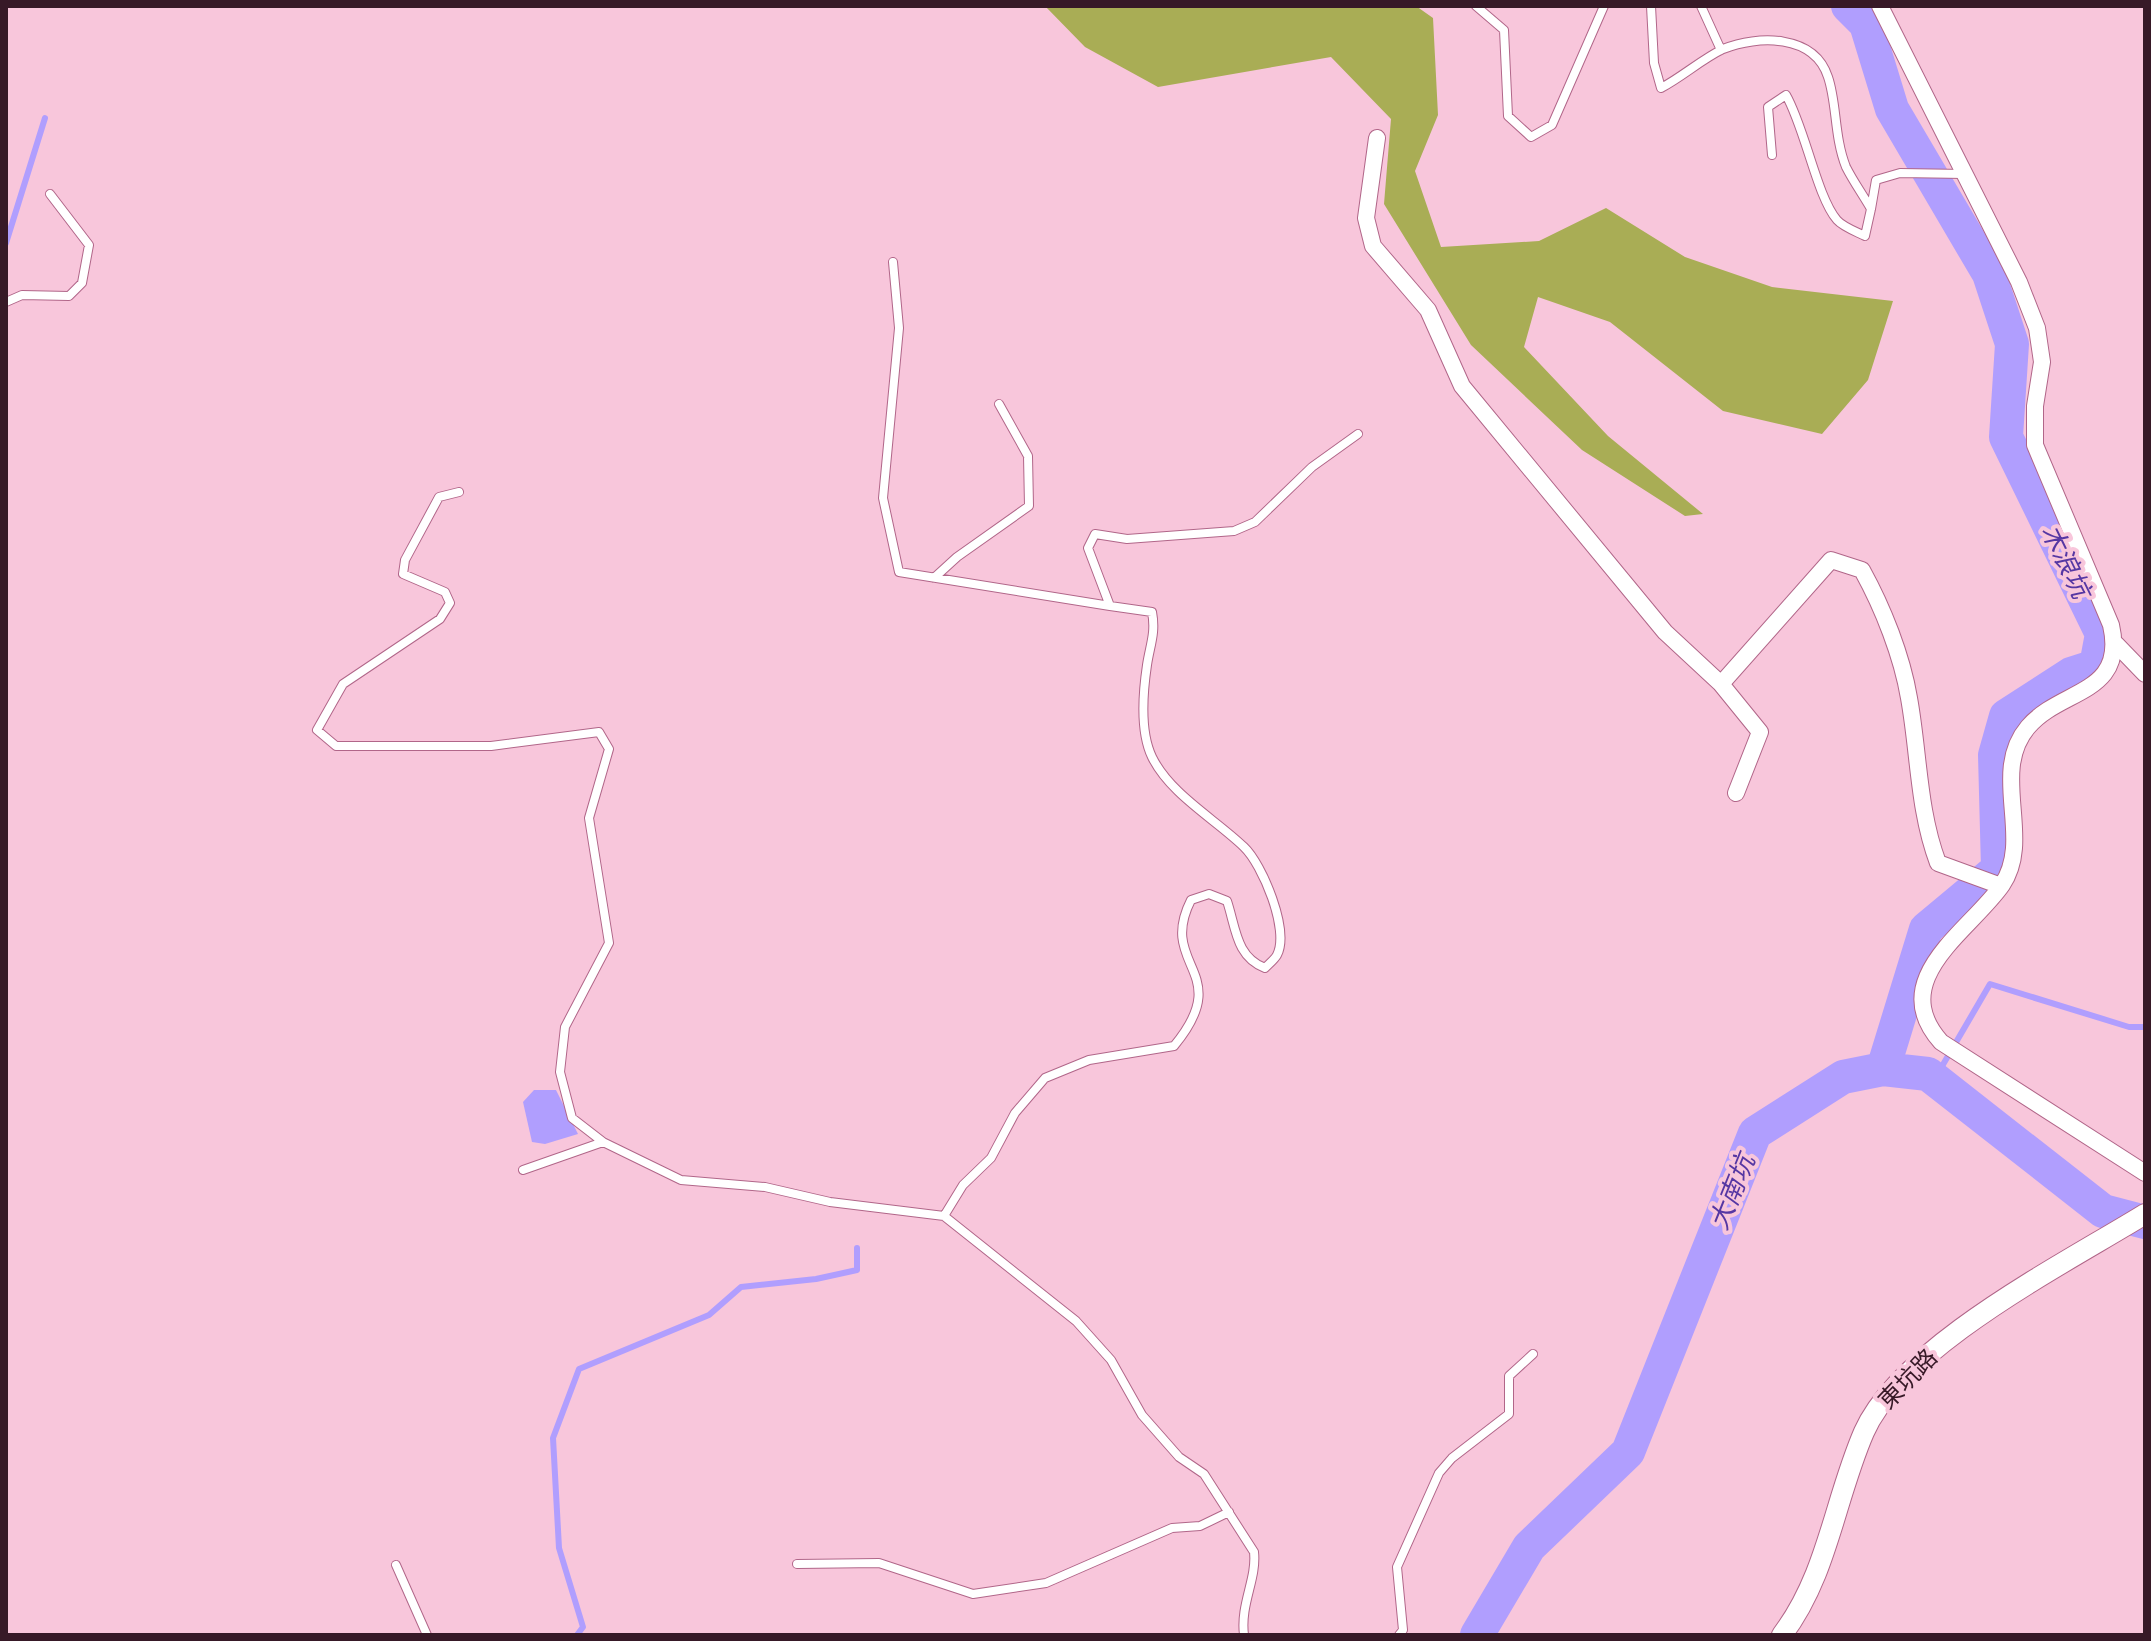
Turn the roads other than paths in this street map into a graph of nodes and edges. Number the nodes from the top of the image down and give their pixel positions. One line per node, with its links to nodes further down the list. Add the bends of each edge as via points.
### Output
1 (1476, 6): 2 (lane, via 1504,30 1508,116 1531,137 1552,125)
2 (1604, 6)
3 (1651, 6): 6 (lane, via 1661,88)
4 (1701, 6): 6 (lane)
5 (1880, 6): 9 (street)
6 (1721, 50): 11 (lane, via 1751,40 1786,40 1818,59 1829,77 1846,166)
7 (1377, 138): 21 (street, via 1366,218 1373,246 1428,310 1462,386 1665,632)
8 (1772, 155): 11 (lane, via 1768,107 1786,95 1837,221 1865,236)
9 (1965, 174): 11 (lane, via 1900,173 1876,180); 19 (street, via 2037,328 2042,362 2035,445)
10 (50, 194): 13 (lane, via 89,245 82,283 69,296 22,295)
11 (1871, 209)
12 (893, 262): 17 (lane, via 899,328 883,498 899,572)
13 (6, 302)
14 (999, 404): 17 (lane, via 1028,456 1029,506)
15 (1358, 434): 18 (lane, via 1312,467 1255,522 1234,531 1127,539 1095,534 1088,548)
16 (459, 492): 24 (lane, via 439,497 405,560 403,574 445,592 450,603 440,619 343,684 317,730 336,746 491,746 599,732 609,749 589,818 609,943 565,1027 560,1072 572,1118)
17 (934, 578): 18 (lane)
18 (1110, 606): 28 (lane, via 1152,612 1156,630 1147,665 1144,718 1151,755 1166,777 1247,849 1272,896 1280,926 1278,954 1265,968 1249,962 1227,901 1209,894 1191,900 1181,919 1180,944 1199,978 1200,1006 1192,1025 1174,1046 1089,1060 1045,1078)
19 (2116, 644): 20 (street); 23 (street, via 2109,668 2095,684 2039,715 2017,743 2012,762 2012,865)
20 (2145, 674)
21 (1721, 684): 22 (street, via 1760,732); 23 (street, via 1831,560 1862,570 1877,597 1909,695 1927,834 1938,863)
22 (1736, 793)
23 (1994, 884): 26 (street, via 1927,978 1924,1014 1932,1032)
24 (603, 1142): 25 (lane); 28 (lane, via 681,1180 765,1187 830,1202)
25 (523, 1170)
26 (2145, 1173)
27 (2145, 1214): 36 (street, 東坑路, via 1923,1357 1886,1395 1864,1431 1822,1566)
28 (944, 1216): 30 (lane, via 1076,1321 1111,1360 1142,1415 1179,1457 1204,1474)
29 (1533, 1354): 35 (lane, via 1509,1376 1509,1414 1439,1473 1397,1567 1403,1630)
30 (1229, 1512): 31 (lane, via 1200,1526 1172,1528 1046,1583 973,1594 879,1563); 34 (lane, via 1254,1552 1242,1618)
31 (797, 1564)
32 (396, 1565): 33 (lane)
33 (427, 1635)
34 (1244, 1635)
35 (1399, 1635)
36 (1782, 1635)

